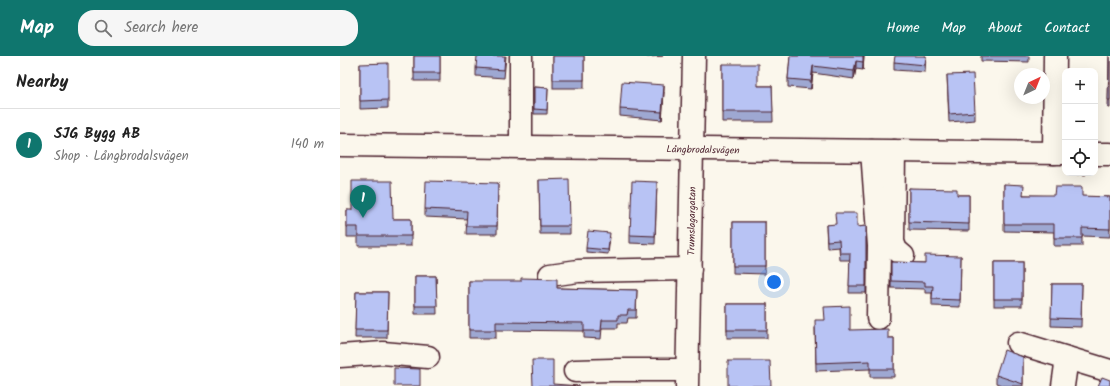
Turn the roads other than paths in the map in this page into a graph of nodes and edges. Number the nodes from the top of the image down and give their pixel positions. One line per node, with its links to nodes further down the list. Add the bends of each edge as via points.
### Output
1 (521, 56): 5 (street)
2 (694, 56): 6 (street, Trumslagargatan)
3 (1055, 56): 10 (street)
4 (340, 145): 5 (street, Långbrodalsvägen)
5 (521, 147): 6 (street, Långbrodalsvägen)
6 (693, 148): 7 (street, Långbrodalsvägen); 13 (street, Trumslagargatan)
7 (872, 151): 8 (street, Långbrodalsvägen); 15 (street, via 879,246)
8 (894, 151): 10 (street, Långbrodalsvägen); 12 (street, via 893,242 896,250)
9 (1110, 154): 11 (street)
10 (1061, 160)
11 (1098, 162)
12 (903, 256)
13 (690, 269): 14 (street, via 578,271); 22 (street, Trumslagargatan)
14 (550, 275)
15 (878, 318)
16 (1018, 344): 19 (street)
17 (340, 356): 18 (street, via 383,353)
18 (428, 356)
19 (1067, 358): 21 (street); 23 (street)
20 (576, 371): 22 (street, via 612,370)
21 (1110, 371)
22 (687, 378)
23 (1063, 386)

